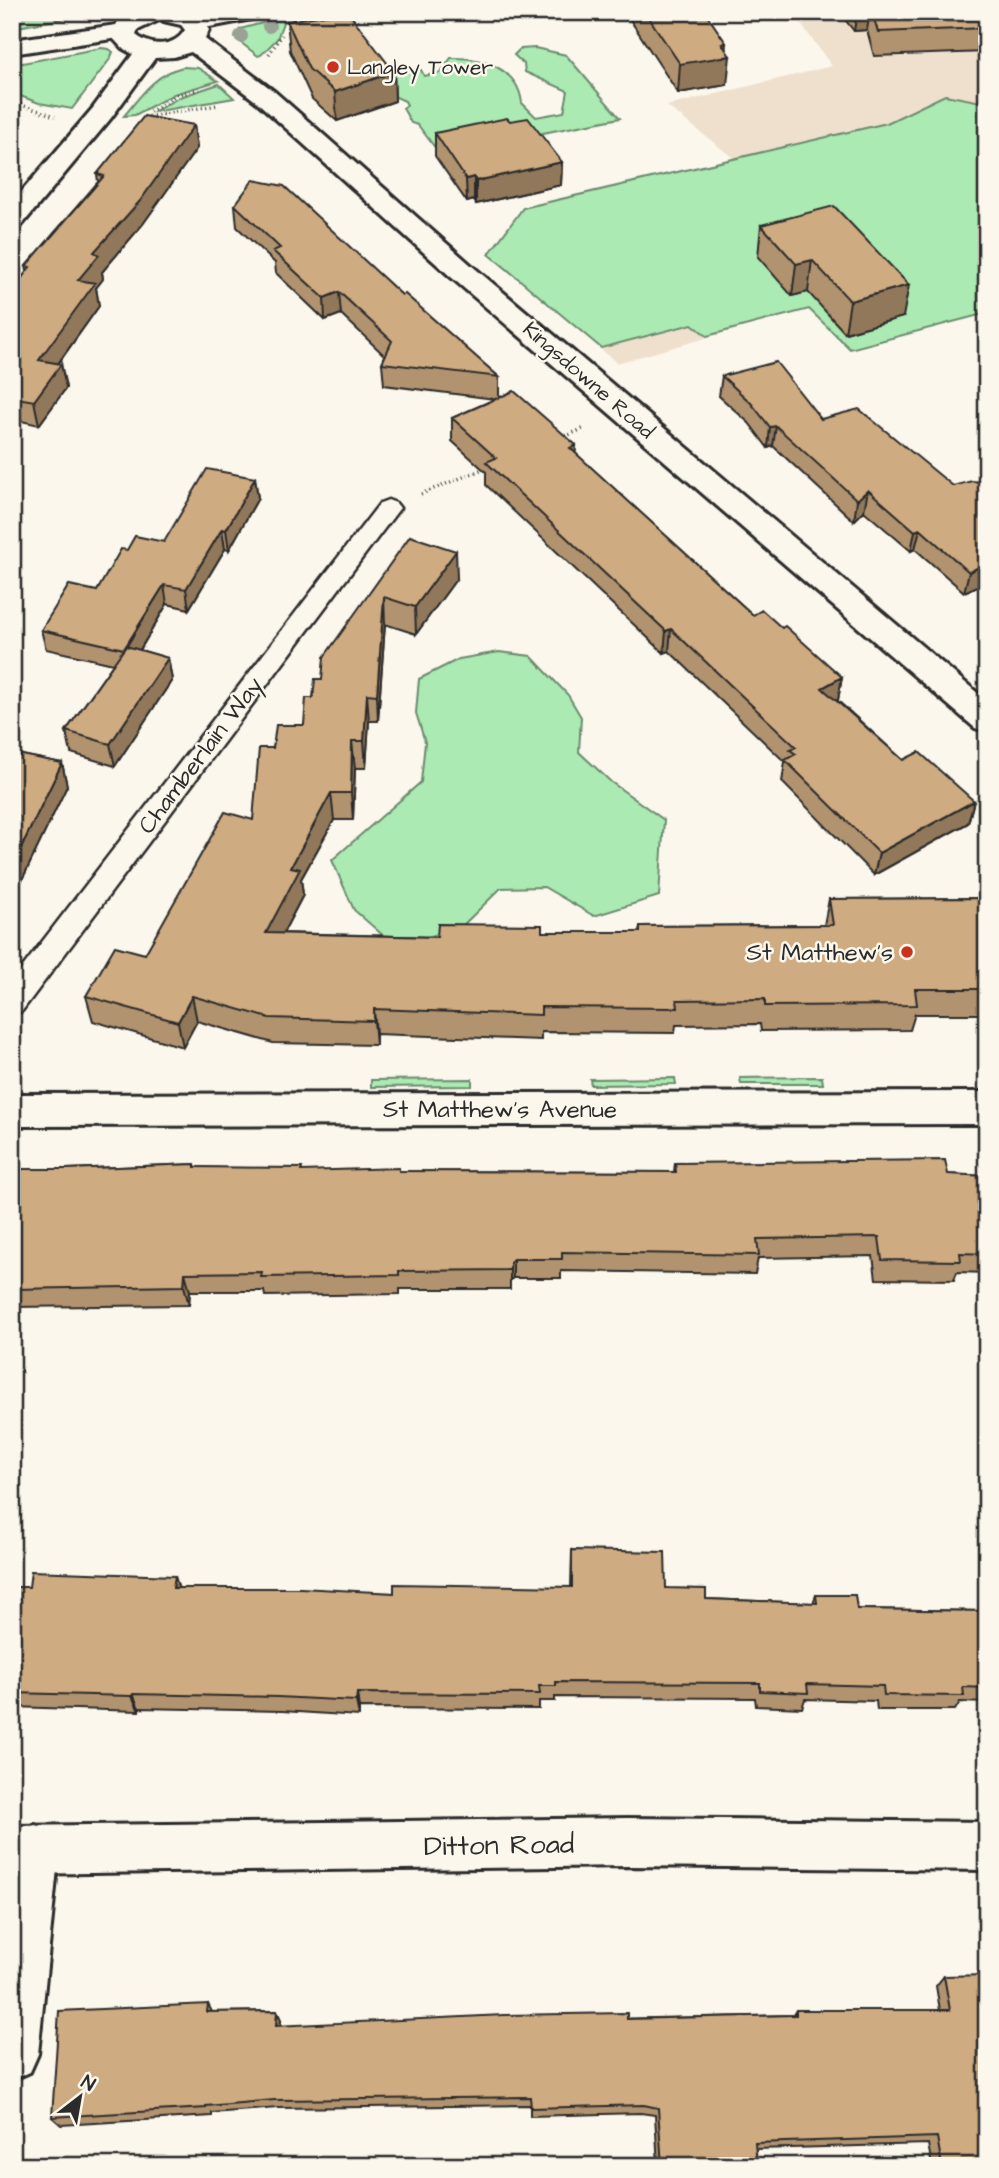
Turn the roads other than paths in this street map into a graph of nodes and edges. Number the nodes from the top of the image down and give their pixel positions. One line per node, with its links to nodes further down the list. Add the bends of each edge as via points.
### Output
1 (254, 12): 4 (main road)
2 (159, 13): 3 (main road, via 134,20); 4 (main road, via 181,16)
3 (123, 31): 5 (main road); 6 (main road, via 127,42)
4 (193, 32): 6 (main road, via 171,50); 9 (main road, Kingsdowne Road, via 461,271)
5 (12, 47)
6 (148, 51): 7 (main road)
7 (12, 220)
8 (388, 508): 10 (lane, Chamberlain Way)
9 (987, 720)
10 (12, 1003)
11 (987, 1108): 12 (main road, St Matthew's Avenue)
12 (12, 1110)
13 (987, 1846): 14 (main road, Ditton Road, via 628,1842)
14 (23, 1849): 15 (main road)
15 (12, 2054)

